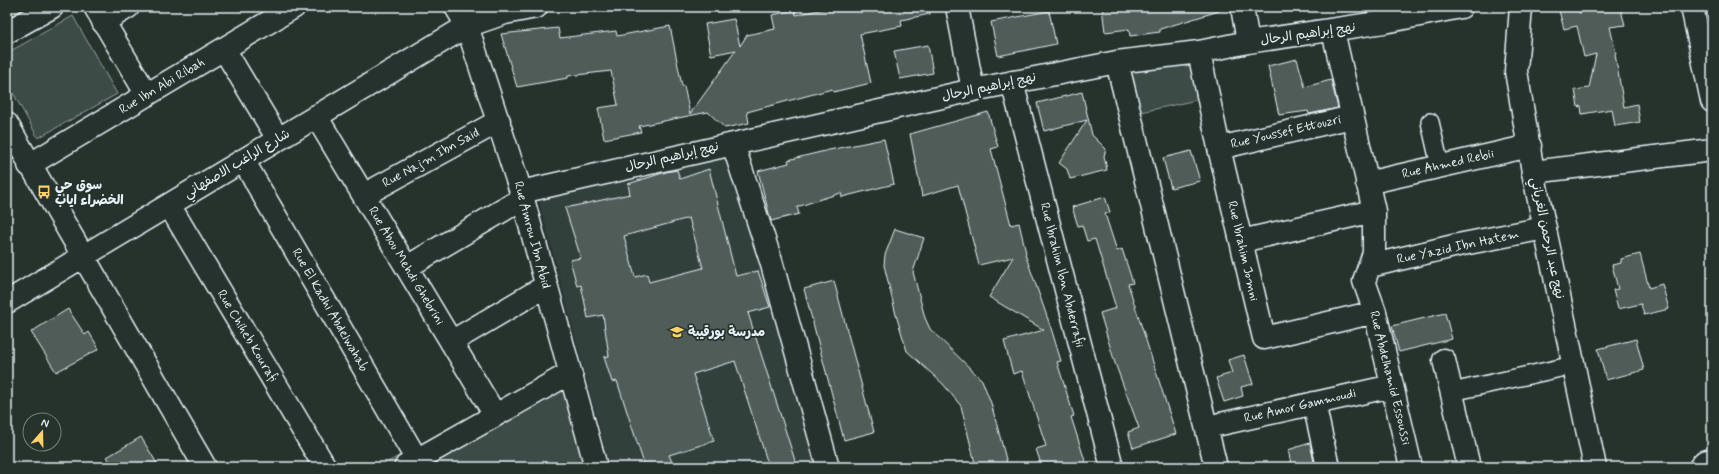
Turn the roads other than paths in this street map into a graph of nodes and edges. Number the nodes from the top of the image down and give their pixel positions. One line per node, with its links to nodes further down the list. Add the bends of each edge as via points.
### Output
1 (52, 7): 15 (street)
2 (128, 7): 11 (street)
3 (294, 7): 17 (street, Rue Ibn Abi Ribah)
4 (456, 7): 13 (street, Rue Amrou Ibn Abid)
5 (536, 7): 13 (street, شارع الراغب الاصفهاني, via 505,13)
6 (957, 7): 21 (street)
7 (1242, 7): 16 (street)
8 (1461, 7): 12 (street, نهج إبراهيم الرحال)
9 (1521, 7): 31 (street, نهج عبد الرحمن الغرياني, via 1516,72)
10 (1692, 7): 23 (street)
11 (99, 14): 22 (street)
12 (1383, 15): 14 (street, نهج إبراهيم الرحال)
13 (467, 26): 24 (street, شارع الراغب الاصفهاني); 26 (street, Rue Amrou Ibn Abid)
14 (1333, 31): 16 (street, نهج إبراهيم الرحال); 25 (street, Rue Abdelhamid Essoussi)
15 (7, 32)
16 (1248, 42): 18 (street, نهج إبراهيم الرحال)
17 (224, 49): 22 (street, Rue Ibn Abi Ribah); 29 (street)
18 (1200, 52): 19 (street, نهج إبراهيم الرحال); 32 (street, Rue Ibrahim Jomni)
19 (1117, 62): 20 (street, نهج إبراهيم الرحال); 59 (street)
20 (1012, 82): 21 (street, نهج إبراهيم الرحال); 66 (street, Rue Ibrahim Ibn Abderrafii)
21 (973, 90): 30 (street, نهج إبراهيم الرحال)
22 (147, 95): 35 (street, Rue Ibn Abi Ribah)
23 (1712, 101)
24 (316, 116): 29 (street, شارع الراغب الاصفهاني); 39 (street, Rue Abou Mehdi Ghebrini)
25 (1352, 117): 32 (street, Rue Youssef Ettouzri); 38 (street, Rue Abdelhamid Essoussi)
26 (499, 121): 39 (street, Rue Najm Ibn Said); 40 (street, Rue Amrou Ibn Abid)
27 (1430, 122): 36 (street)
28 (7, 124): 35 (street)
29 (278, 139): 34 (street, شارع الراغب الاصفهاني)
30 (733, 144): 40 (street, نهج إبراهيم الرحال); 65 (street, via 771,261)
31 (1530, 146): 36 (street, Rue Ahmed Rebii); 37 (street, نهج عبد الرحمن الغرياني)
32 (1219, 148): 44 (street, Rue Ibrahim Jomni)
33 (1712, 150): 37 (street)
34 (243, 160): 41 (street, شارع الراغب الاصفهاني); 61 (street, Rue El Kadhi Abdelwahab)
35 (29, 165): 45 (street)
36 (1440, 166): 38 (street, Rue Ahmed Rebii)
37 (1534, 172): 43 (street, نهج عبد الرحمن الغرياني)
38 (1367, 183): 42 (street, Rue Abdelhamid Essoussi)
39 (364, 196): 47 (street, Rue Abou Mehdi Ghebrini)
40 (521, 196): 47 (street, نهج إبراهيم الرحال); 48 (street, Rue Amrou Ibn Abid)
41 (169, 205): 45 (street, شارع الراغب الاصفهاني); 64 (street, Rue Chiheb Kourafi)
42 (1374, 211): 44 (street); 46 (street, Rue Abdelhamid Essoussi, via 1374,253)
43 (1545, 228): 46 (street, Rue Yazid Ibn Hatem); 53 (street, نهج عبد الرحمن الغرياني)
44 (1241, 241): 50 (street, Rue Ibrahim Jomni, via 1264,338)
45 (83, 256): 49 (street, شارع الراغب الاصفهاني); 63 (street)
46 (1370, 266): 50 (street, Rue Abdelhamid Essoussi, via 1364,281)
47 (407, 267): 51 (street, Rue Abou Mehdi Ghebrini)
48 (546, 286): 51 (street); 54 (street, Rue Amrou Ibn Abid)
49 (7, 302)
50 (1375, 312): 55 (street, Rue Abdelhamid Essoussi)
51 (451, 342): 58 (street, Rue Abou Mehdi Ghebrini)
52 (1444, 360): 56 (street)
53 (1574, 365): 56 (street); 71 (street, نهج عبد الرحمن الغرياني)
54 (570, 373): 58 (street); 62 (street, Rue Amrou Ibn Abid)
55 (1392, 386): 57 (street, Rue Amor Gammoudi); 69 (street, Rue Abdelhamid Essoussi)
56 (1452, 392): 70 (street)
57 (1314, 403): 59 (street, Rue Amor Gammoudi); 68 (street)
58 (495, 415): 61 (street)
59 (1207, 427): 67 (street)
60 (1712, 460): 72 (street, via 1704,462)
61 (411, 463)
62 (591, 465)
63 (205, 467)
64 (325, 467)
65 (828, 467)
66 (1112, 467)
67 (1216, 467)
68 (1328, 467)
69 (1411, 467)
70 (1469, 467)
71 (1594, 467)
72 (1700, 467)

